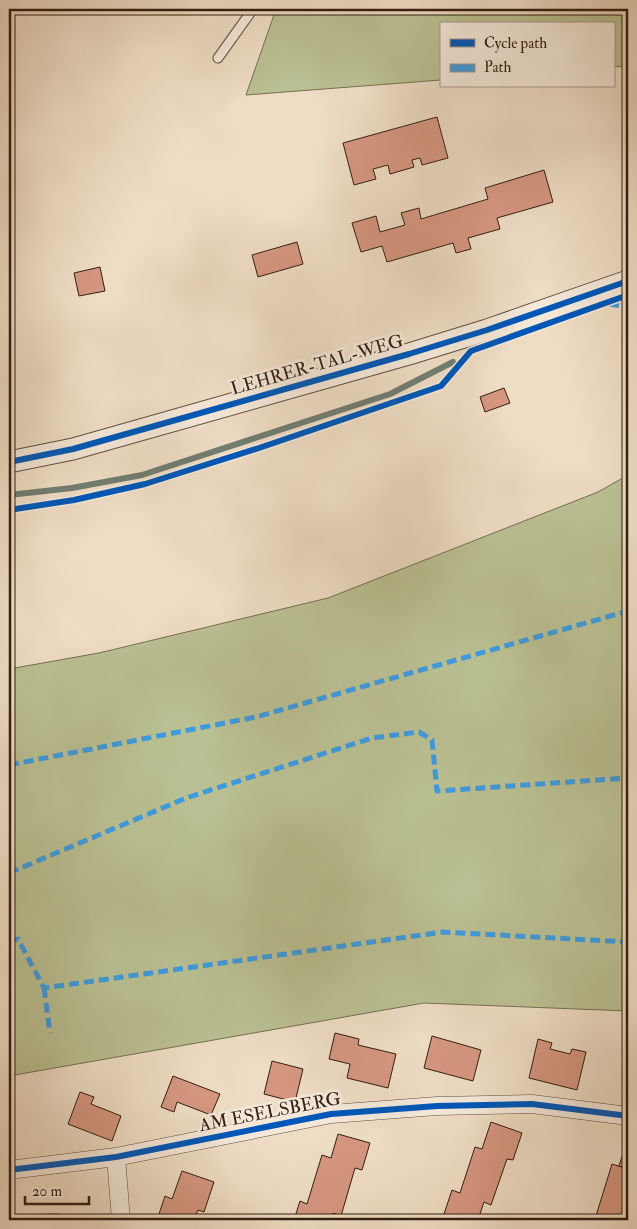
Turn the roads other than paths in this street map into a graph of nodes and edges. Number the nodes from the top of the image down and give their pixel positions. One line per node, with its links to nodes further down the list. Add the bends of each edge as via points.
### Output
1 (253, 9): 2 (lane)
2 (218, 58)
3 (628, 281): 4 (street, LEHRER-TAL-WEG, via 400,357 73,449)
4 (9, 462)
5 (628, 1116): 6 (street, AM ESELSBERG, via 532,1104 437,1106 331,1114)
6 (116, 1158): 7 (street, AM ESELSBERG); 8 (street)
7 (9, 1170)
8 (120, 1220)

